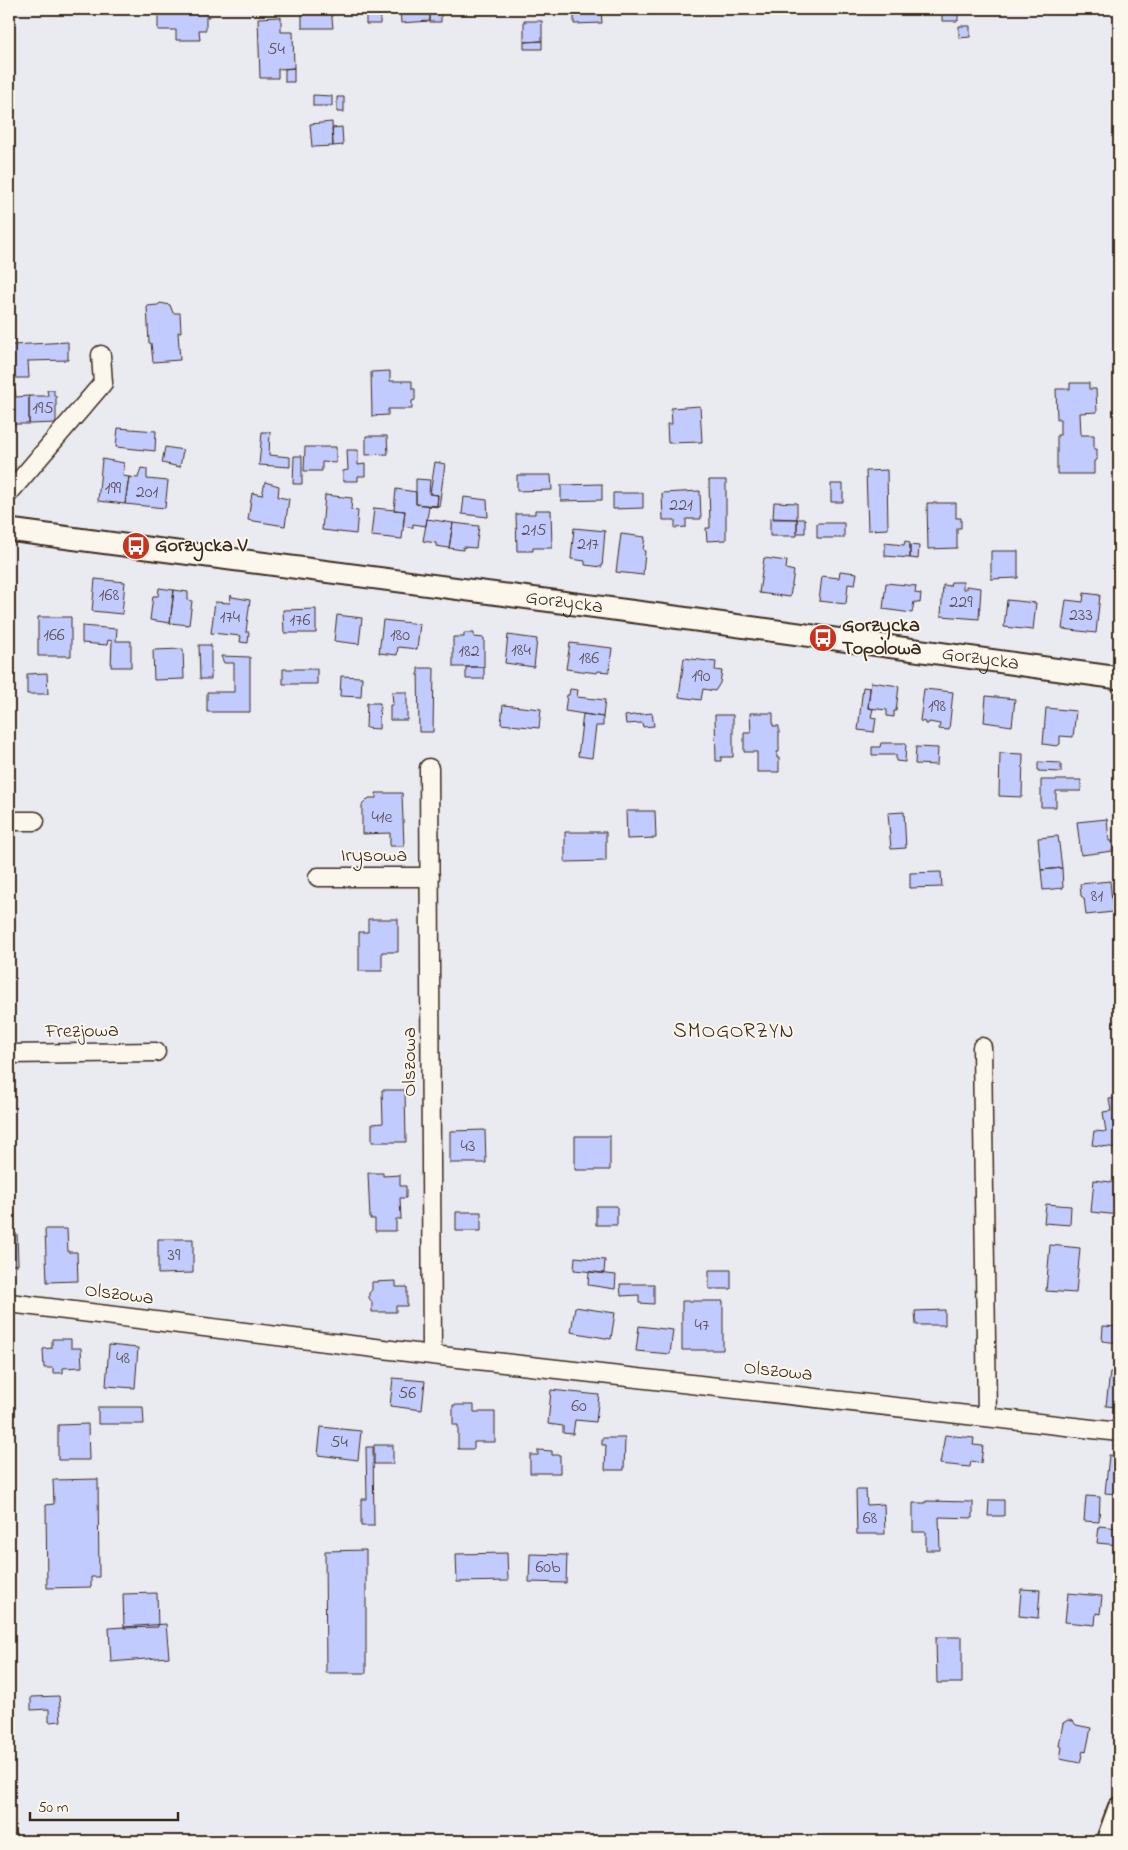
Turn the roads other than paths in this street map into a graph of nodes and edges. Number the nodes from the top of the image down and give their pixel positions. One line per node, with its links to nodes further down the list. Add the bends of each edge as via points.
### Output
1 (101, 355): 2 (street, via 103,382)
2 (9, 493)
3 (9, 530): 4 (street, Gorzycka)
4 (1119, 678)
5 (429, 768): 9 (street, Olszowa)
6 (9, 821): 7 (street)
7 (35, 821)
8 (318, 877): 9 (street, Irysowa)
9 (430, 877): 14 (street, Olszowa)
10 (982, 1046): 15 (street)
11 (156, 1052): 12 (street, Frezjowa)
12 (9, 1054)
13 (9, 1303): 14 (street, Olszowa)
14 (432, 1355): 15 (street, Olszowa)
15 (987, 1416): 16 (street, Olszowa)
16 (1119, 1432)
17 (1119, 1808): 18 (street)
18 (1108, 1841)

